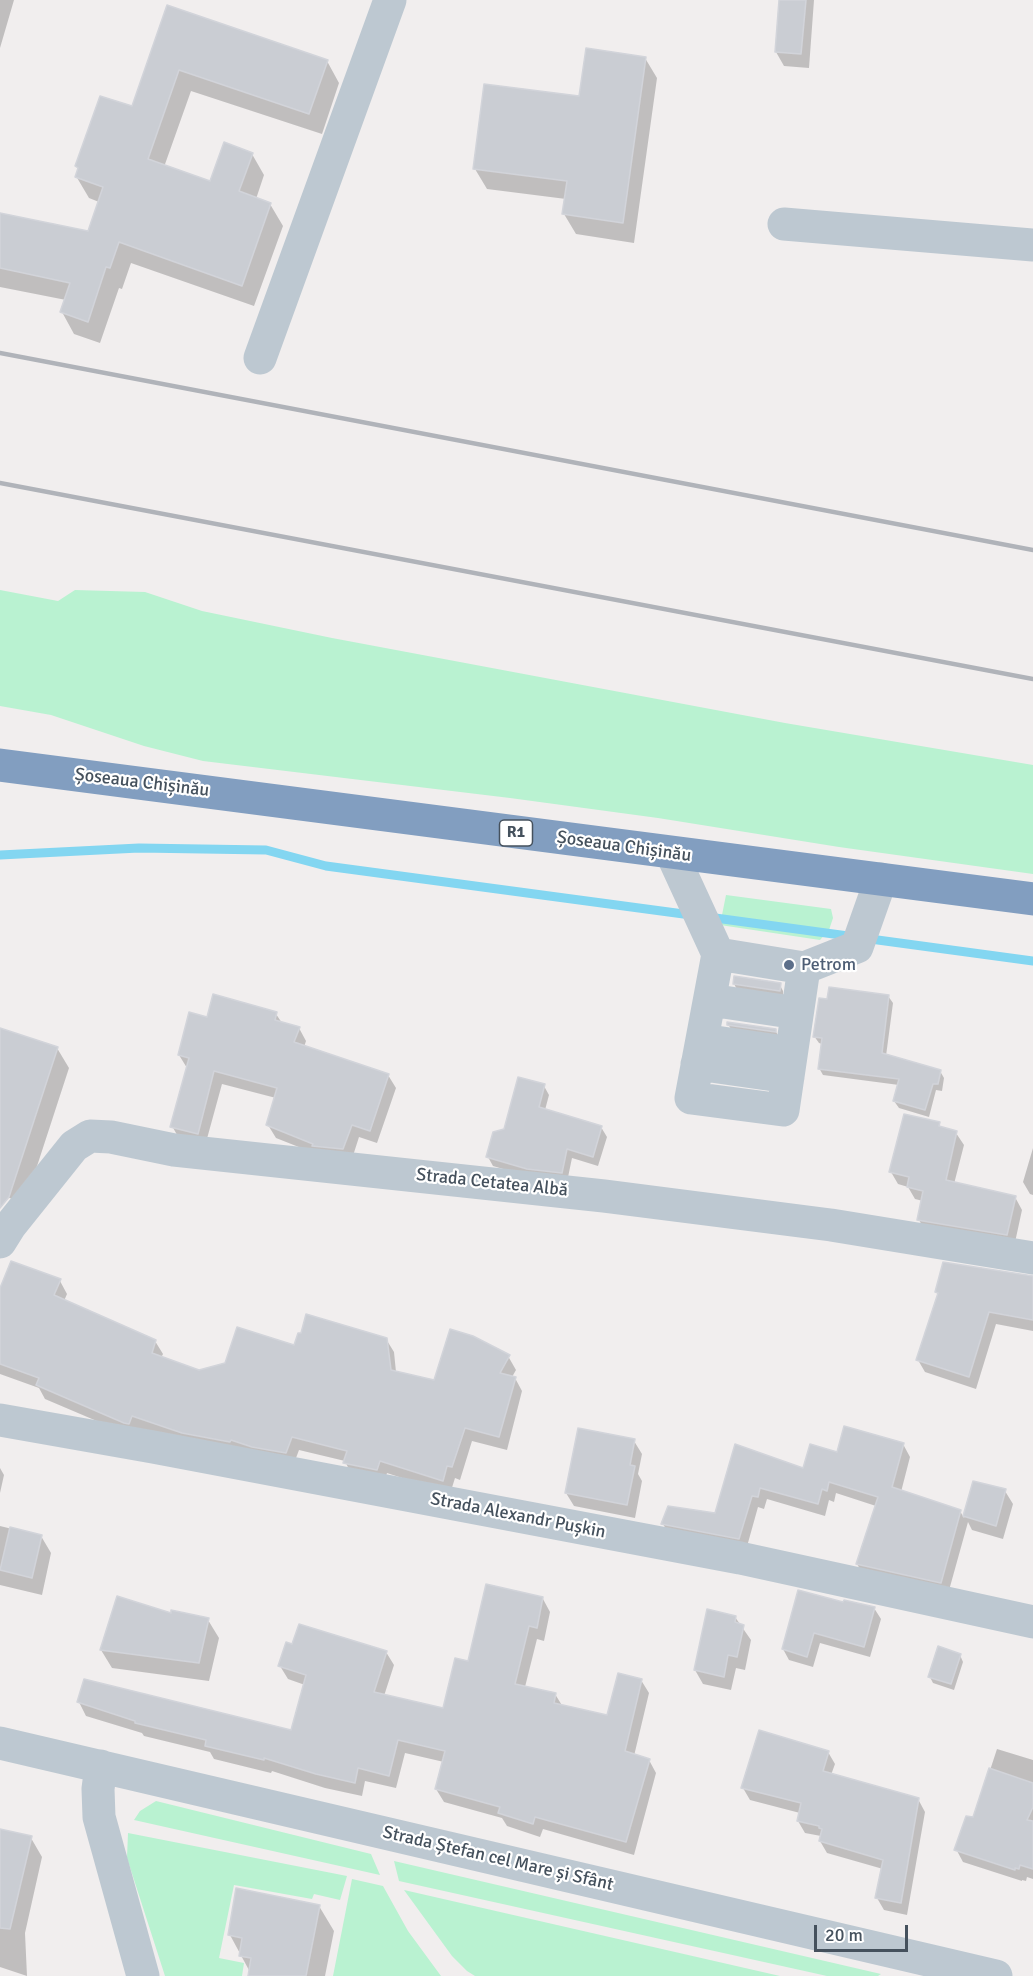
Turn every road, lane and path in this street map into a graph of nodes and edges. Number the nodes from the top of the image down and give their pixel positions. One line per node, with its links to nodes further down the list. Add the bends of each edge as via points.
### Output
1 (390, 0): 4 (street)
2 (784, 224): 3 (street)
3 (1033, 245)
4 (260, 358)
5 (0, 765): 6 (highway, Șoseaua Chișinău / R1)
6 (672, 854): 7 (highway, Șoseaua Chișinău / R1); 9 (street, via 690,895)
7 (881, 879): 8 (highway, Șoseaua Chișinău / R1); 10 (street, via 862,932)
8 (1033, 899)
9 (708, 1000): 10 (street); 10 (street); 10 (street, via 691,1098 783,1110)
10 (796, 1023)
11 (0, 1242): 12 (street, Strada Cetatea Albă, via 74,1146 90,1136 174,1150 615,1197 831,1225)
12 (1033, 1258)
13 (0, 1420): 14 (street, Strada Alexandr Pușkin, via 740,1558)
14 (1033, 1622)
15 (0, 1743): 16 (street, Strada Ștefan cel Mare și Sfânt)
16 (101, 1766): 17 (street, via 99,1817); 18 (street, Strada Ștefan cel Mare și Sfânt)
17 (143, 1976)
18 (996, 1976)

